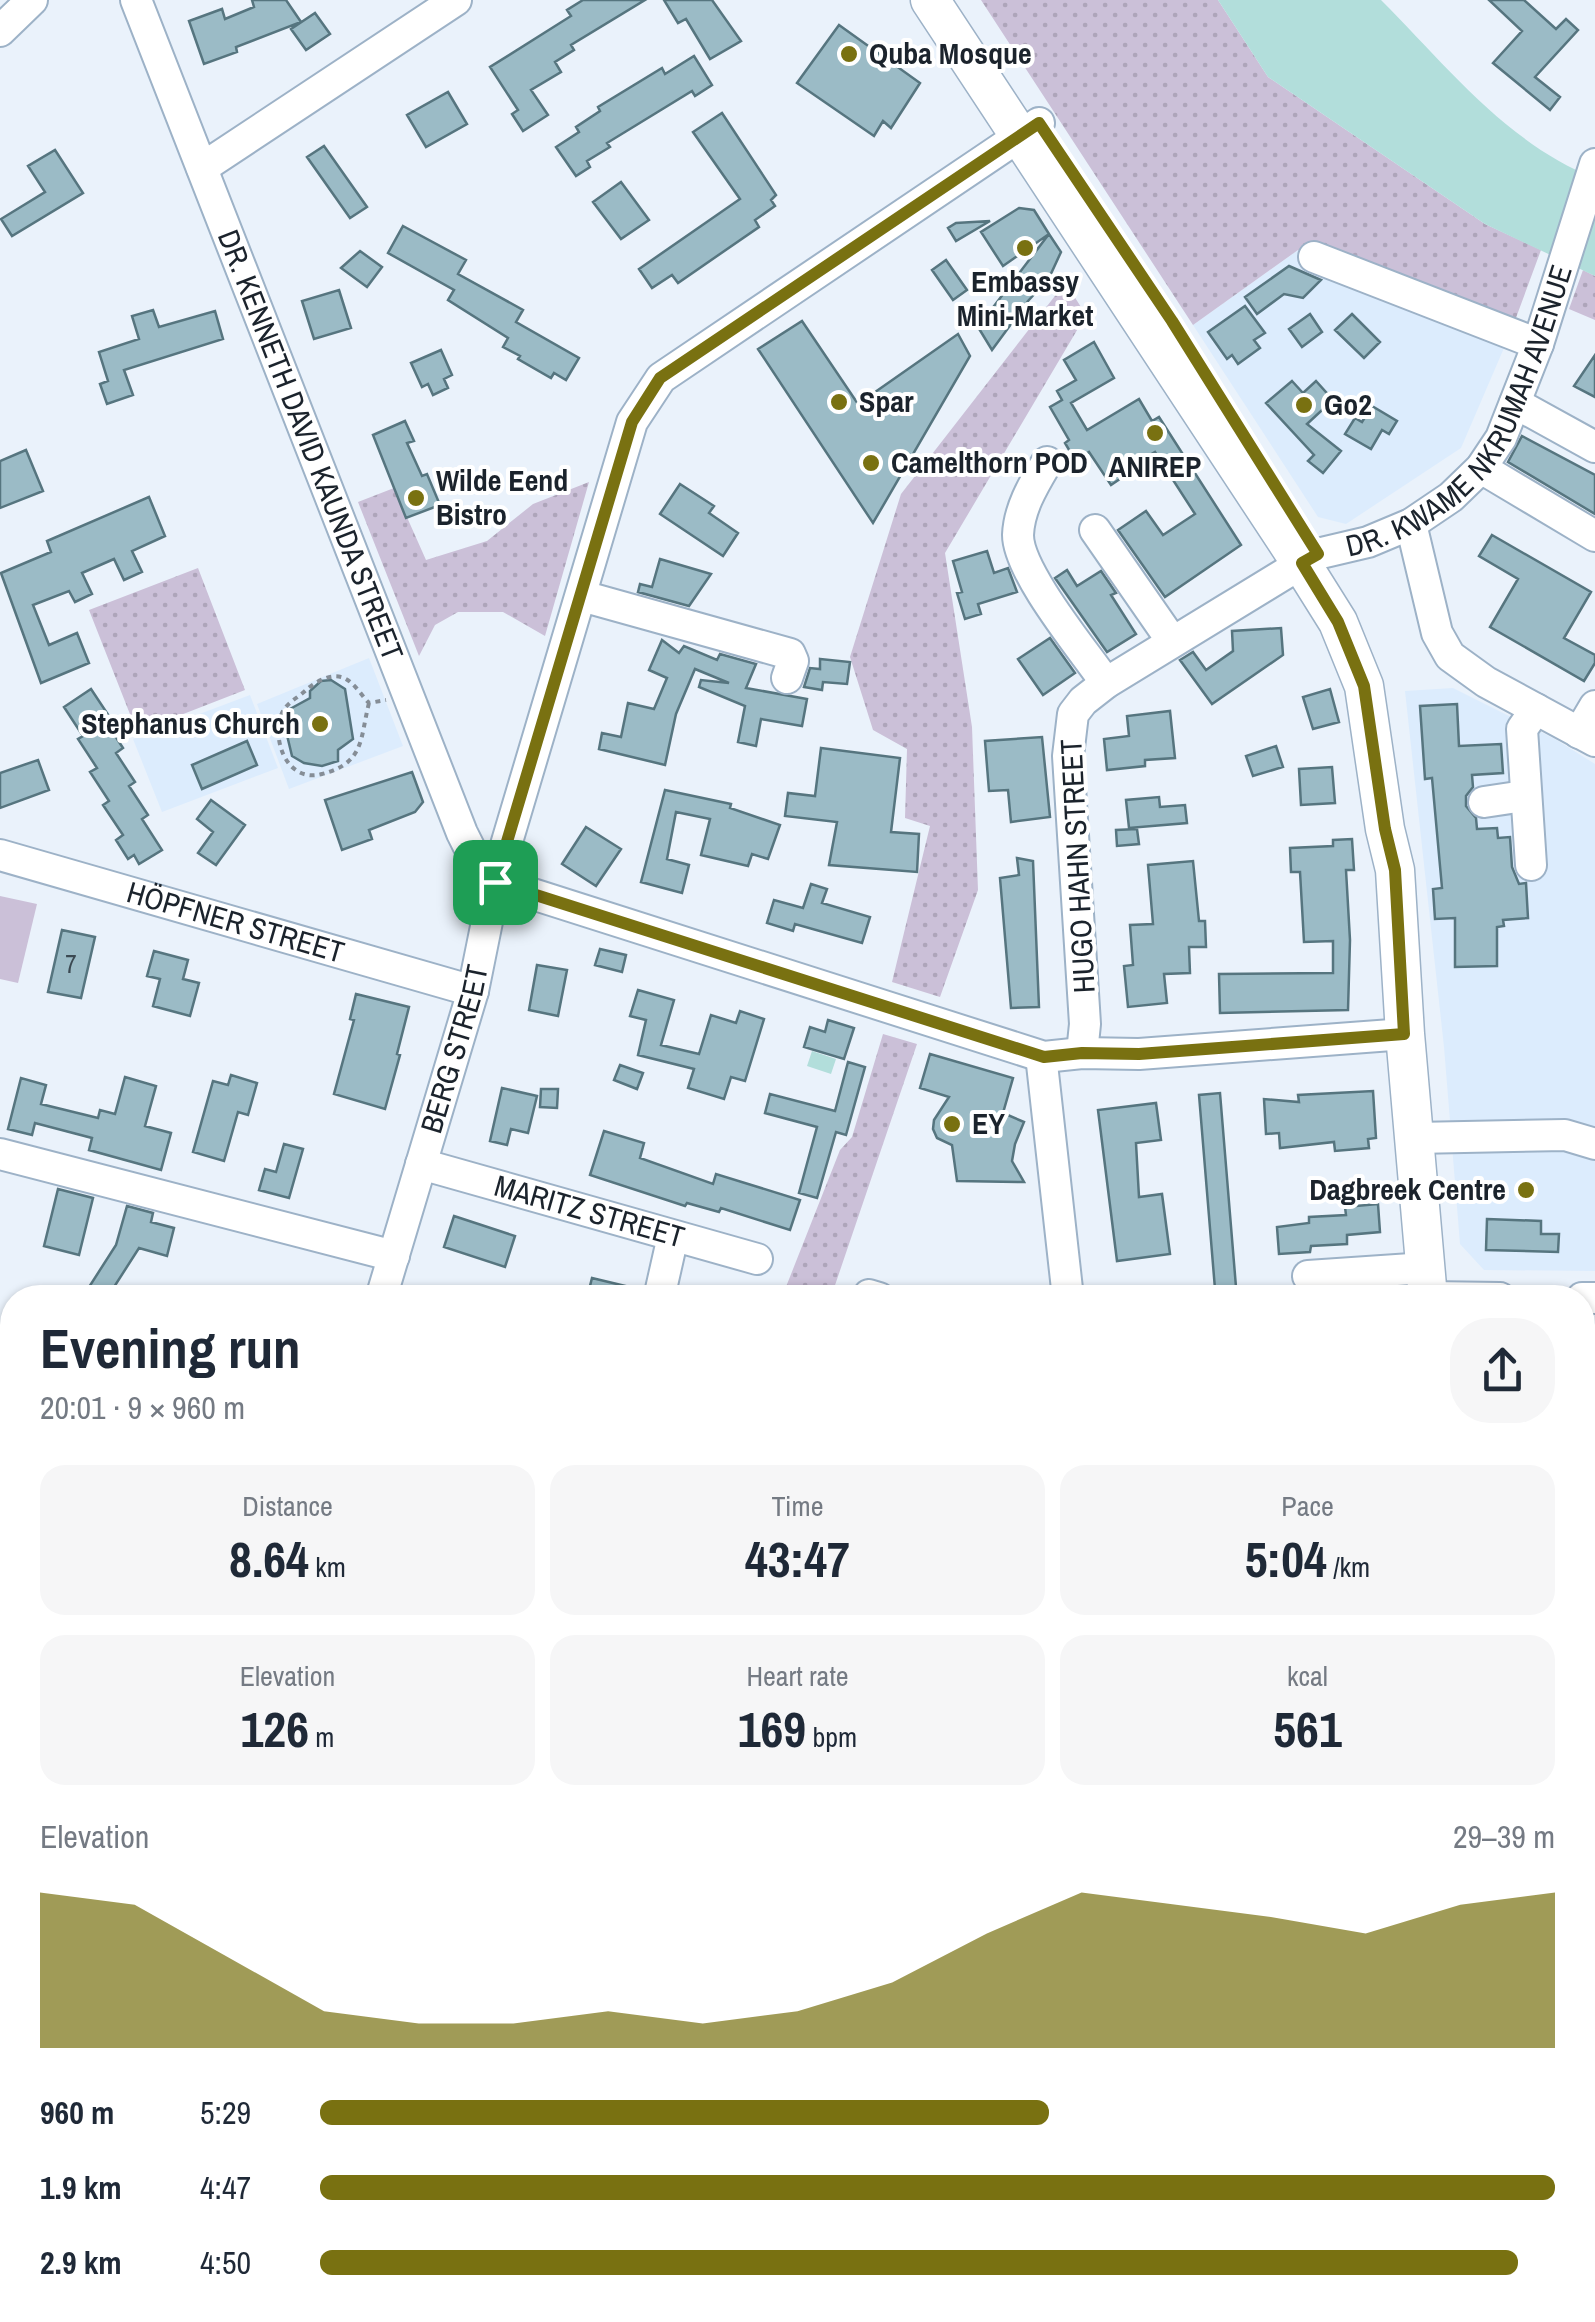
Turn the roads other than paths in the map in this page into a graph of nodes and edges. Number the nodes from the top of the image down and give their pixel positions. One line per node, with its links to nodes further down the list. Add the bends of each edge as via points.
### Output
1 (32, 0): 6 (street)
2 (136, 0): 9 (street, DR. KENNETH DAVID KAUNDA STREET)
3 (456, 0): 9 (street)
4 (930, 0): 7 (main road)
5 (958, 0): 7 (main road)
6 (0, 31)
7 (1029, 131): 19 (main road); 20 (street, BERG STREET, via 660,378 632,422)
8 (1595, 164): 11 (street, DR. KWAME NKRUMAH AVENUE)
9 (202, 168): 31 (street, DR. KENNETH DAVID KAUNDA STREET, via 462,833)
10 (1314, 257): 11 (street)
11 (1538, 344): 12 (street, DR. KWAME NKRUMAH AVENUE)
12 (1515, 403): 13 (street); 15 (street, DR. KWAME NKRUMAH AVENUE)
13 (1595, 447)
14 (1047, 462): 23 (street, via 1020,516 1018,540 1030,574)
15 (1481, 468): 16 (street, DR. KWAME NKRUMAH AVENUE); 18 (street)
16 (1410, 524): 19 (street, DR. KWAME NKRUMAH AVENUE); 25 (street, via 1441,645 1486,682)
17 (1094, 530): 21 (street)
18 (1595, 536)
19 (1310, 559): 21 (street, HUGO HAHN STREET); 33 (main road, via 1364,686 1395,870)
20 (582, 596): 22 (street, via 790,654); 31 (street, BERG STREET)
21 (1172, 641): 23 (street, HUGO HAHN STREET)
22 (787, 678)
23 (1106, 683): 34 (street, HUGO HAHN STREET, via 1073,714 1069,732 1086,1024)
24 (1595, 706): 26 (street)
25 (1536, 709): 26 (street); 27 (street, via 1522,729)
26 (1587, 737)
27 (1524, 796): 28 (street); 30 (street)
28 (1484, 802)
29 (0, 856): 32 (street, HÖPFNER STREET)
30 (1531, 865)
31 (495, 882): 32 (street, BERG STREET); 35 (street)
32 (472, 991): 39 (street, BERG STREET)
33 (1404, 1034): 34 (street); 36 (main road)
34 (1082, 1053): 35 (street)
35 (1044, 1057): 46 (street)
36 (1415, 1138): 37 (street, via 1565,1135); 48 (main road)
37 (1595, 1144)
38 (0, 1154): 41 (street)
39 (421, 1164): 40 (street, MARITZ STREET); 41 (street, BERG STREET)
40 (672, 1236): 42 (street, MARITZ STREET); 45 (street)
41 (394, 1256): 44 (street, BERG STREET)
42 (757, 1259)
43 (1308, 1276): 47 (street)
44 (385, 1285)
45 (662, 1285)
46 (1067, 1285)
47 (1398, 1285)
48 (1428, 1285)

